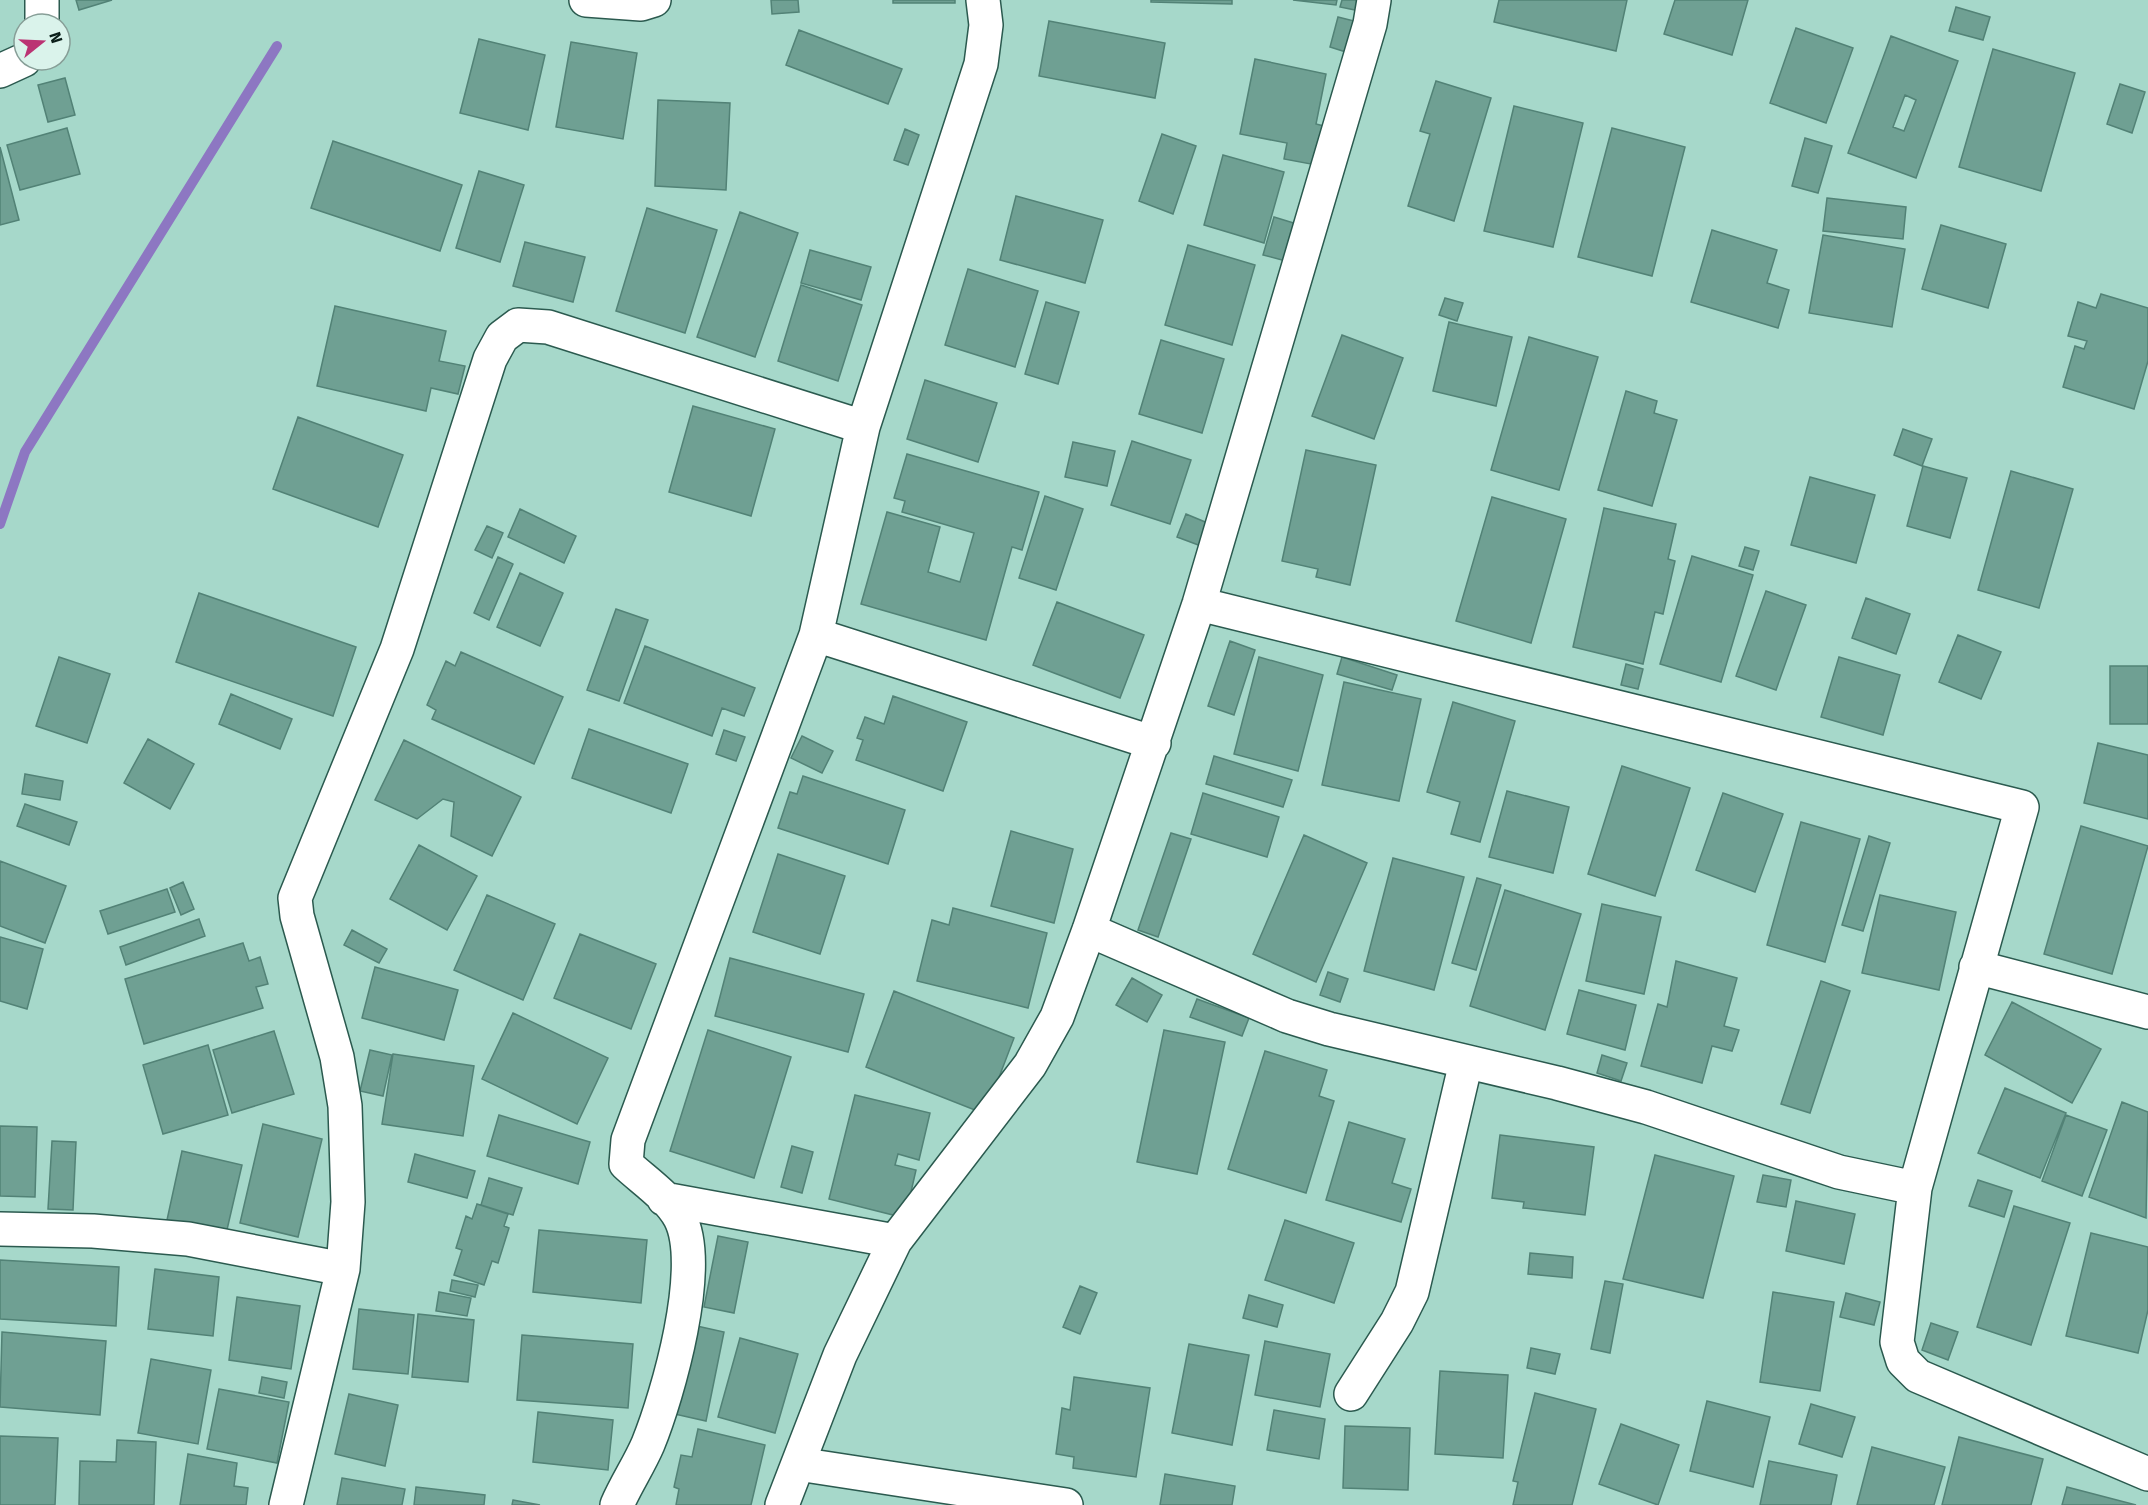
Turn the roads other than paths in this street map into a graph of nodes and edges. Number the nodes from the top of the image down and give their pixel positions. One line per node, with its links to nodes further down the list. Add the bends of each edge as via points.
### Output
1 (586, 0): 2 (street, via 641,4)
2 (654, 0)
3 (983, 0): 5 (street, via 986,25 981,64)
4 (1374, 0): 6 (street)
5 (863, 428): 7 (street); 17 (street, via 548,327 519,324 502,337 490,359 397,649 295,898 337,1057 345,1106 348,1202)
6 (1199, 604): 8 (street); 10 (street, via 2022,807)
7 (816, 636): 8 (street); 14 (street, via 628,1140 626,1164)
8 (1154, 743): 9 (street)
9 (1089, 930): 12 (street, via 1287,1016); 16 (street, via 1057,1017 1030,1065)
10 (1977, 967): 11 (street); 13 (street)
11 (2148, 1012)
12 (1466, 1062): 13 (street, via 1635,1104 1839,1172); 18 (street, via 1412,1292)
13 (1915, 1188): 20 (street, via 1896,1342 1903,1361 1918,1376)
14 (664, 1199): 16 (street); 22 (street, via 680,1216 686,1231 689,1259 681,1339 648,1444)
15 (0, 1229): 17 (street, via 188,1239)
16 (895, 1241): 19 (street, via 840,1355)
17 (343, 1269): 21 (street)
18 (1351, 1394)
19 (798, 1464): 23 (street); 24 (street)
20 (2148, 1474)
21 (286, 1505)
22 (617, 1505)
23 (782, 1505)
24 (1066, 1505)

